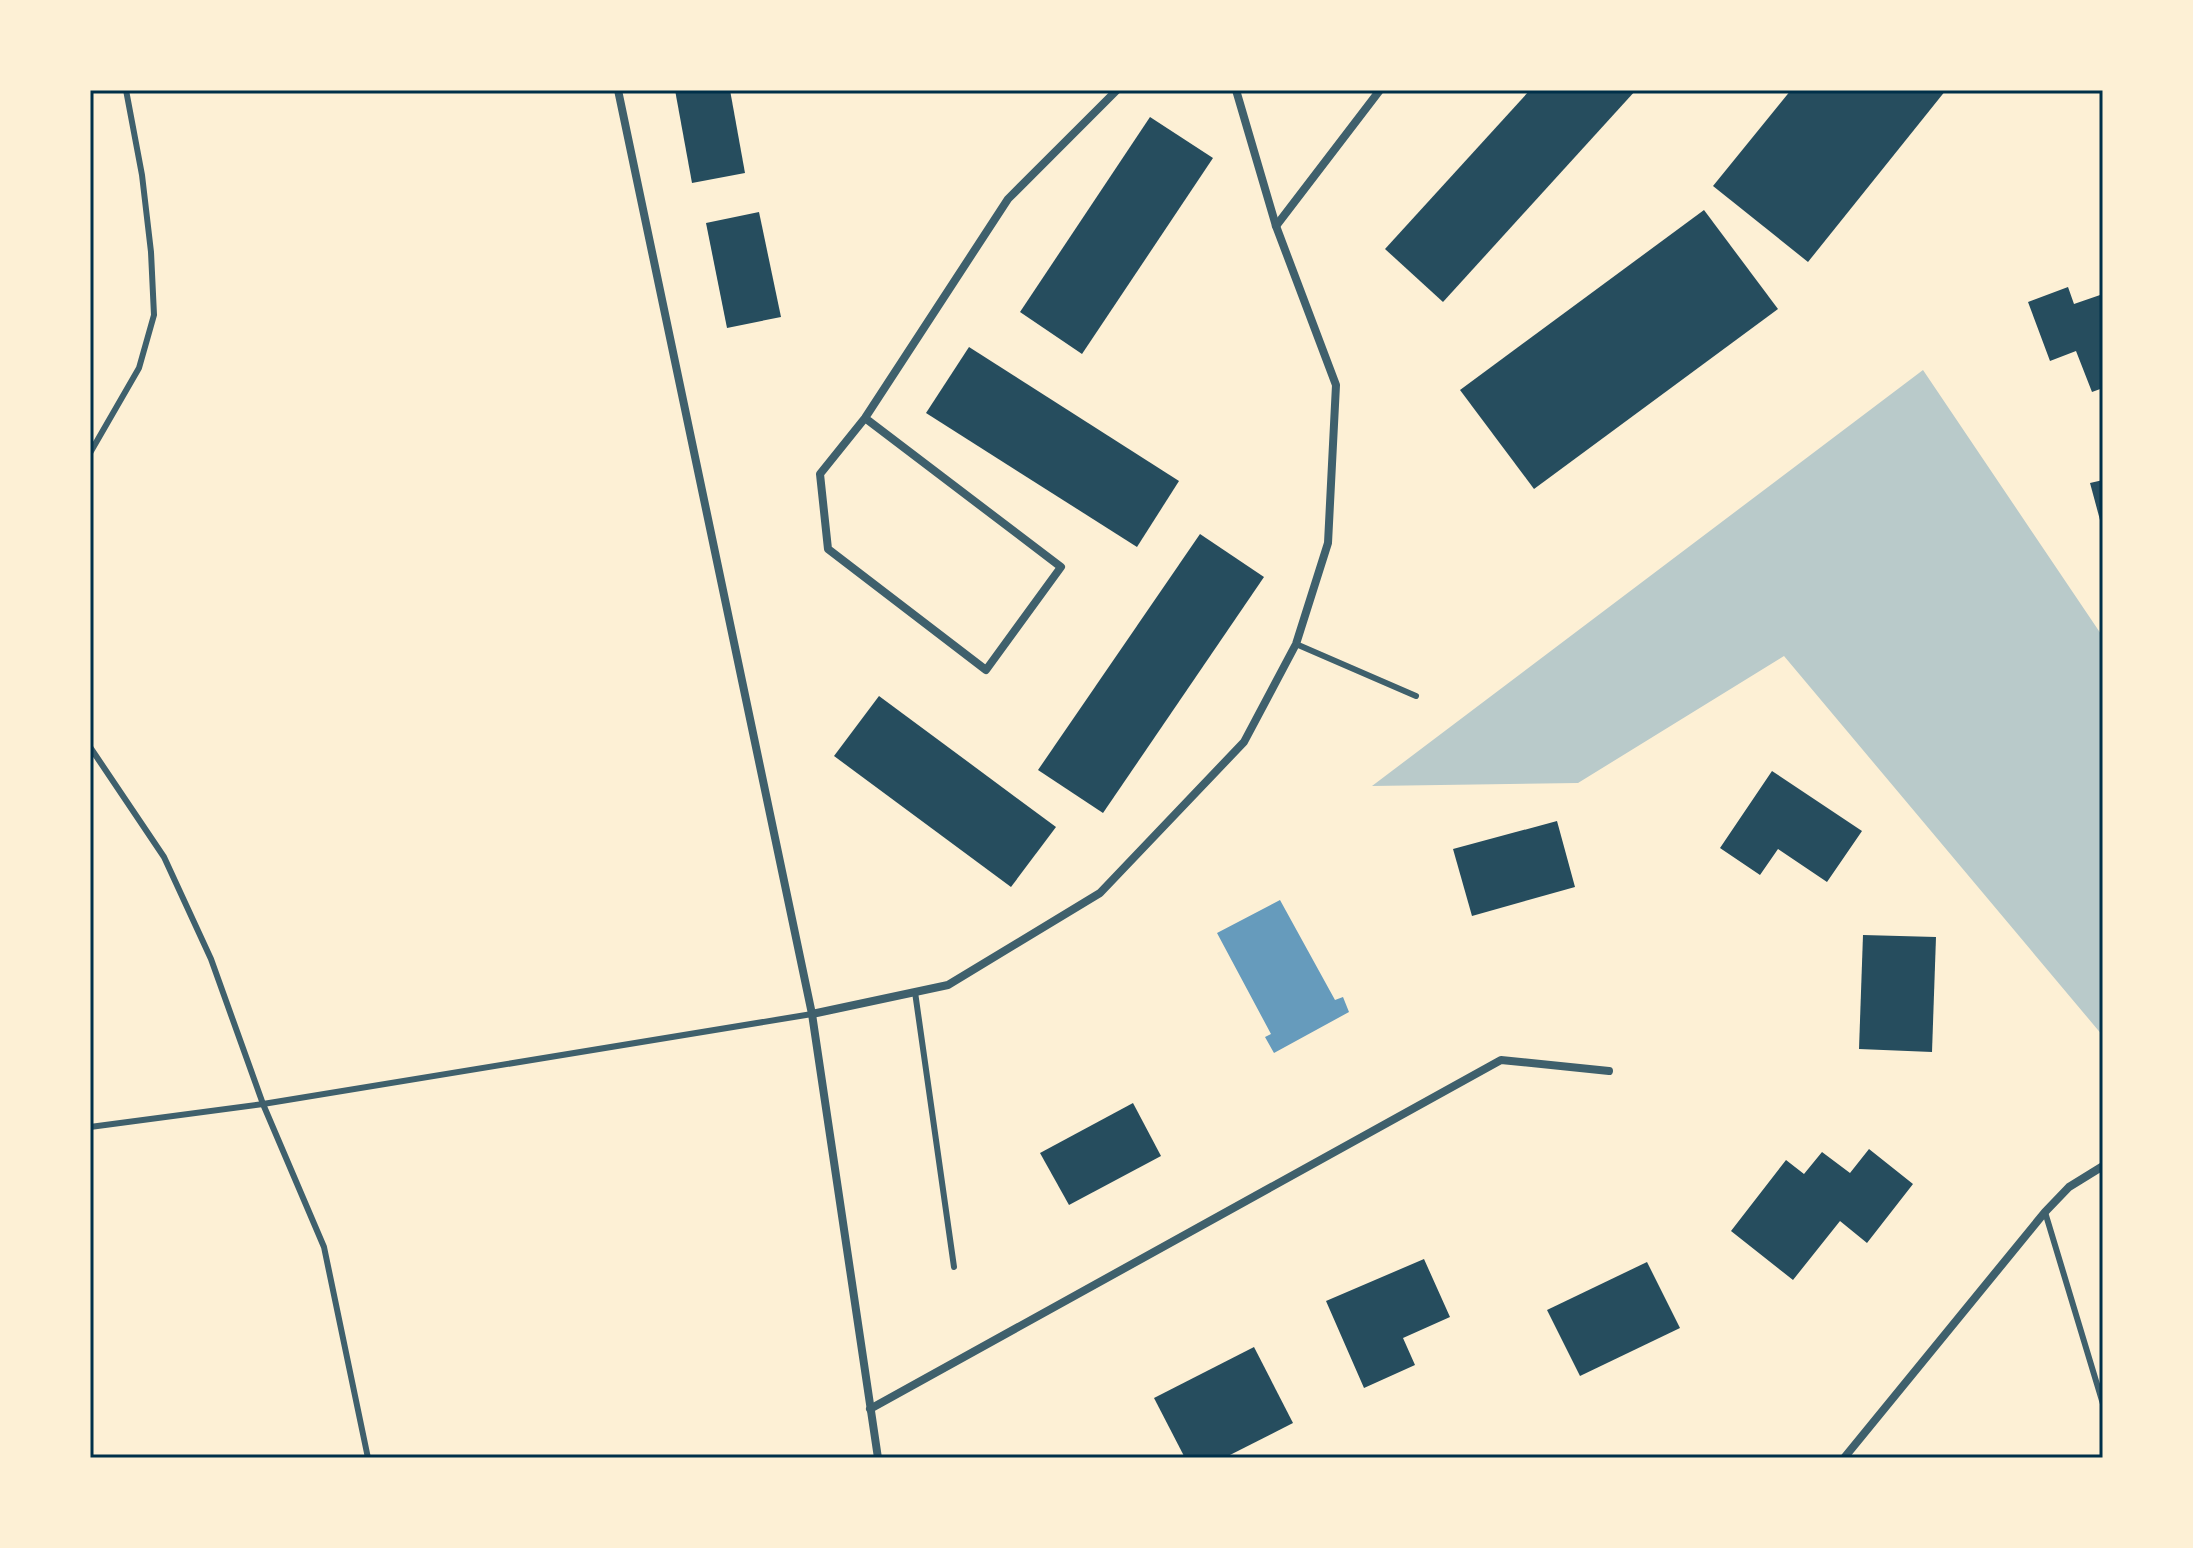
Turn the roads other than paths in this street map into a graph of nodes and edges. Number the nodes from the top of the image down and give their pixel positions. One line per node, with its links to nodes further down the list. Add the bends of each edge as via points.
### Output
1 (126, 90): 8 (lane, via 146,206 154,315 139,368)
2 (618, 90): 13 (street)
3 (1117, 90): 7 (street, via 1008,199)
4 (1236, 90): 6 (street)
5 (1380, 90): 6 (street)
6 (1276, 226): 9 (street, via 1336,385 1328,543)
7 (865, 418): 7 (street, via 820,474 828,549 986,670 1061,567)
8 (90, 453)
9 (1296, 644): 10 (lane); 12 (street, via 1244,742 1100,893 948,985)
10 (1416, 696)
11 (90, 747): 15 (lane, via 164,857 211,959)
12 (915, 992): 13 (street); 19 (lane)
13 (812, 1014): 15 (lane); 21 (street)
14 (1609, 1071): 21 (street, via 1501,1060)
15 (263, 1104): 16 (lane); 22 (lane, via 324,1247)
16 (90, 1127)
17 (2103, 1166): 18 (street, via 2069,1187)
18 (2045, 1212): 20 (lane); 24 (street)
19 (954, 1267)
20 (2103, 1404)
21 (870, 1409): 23 (street)
22 (368, 1458)
23 (878, 1458)
24 (1844, 1458)

